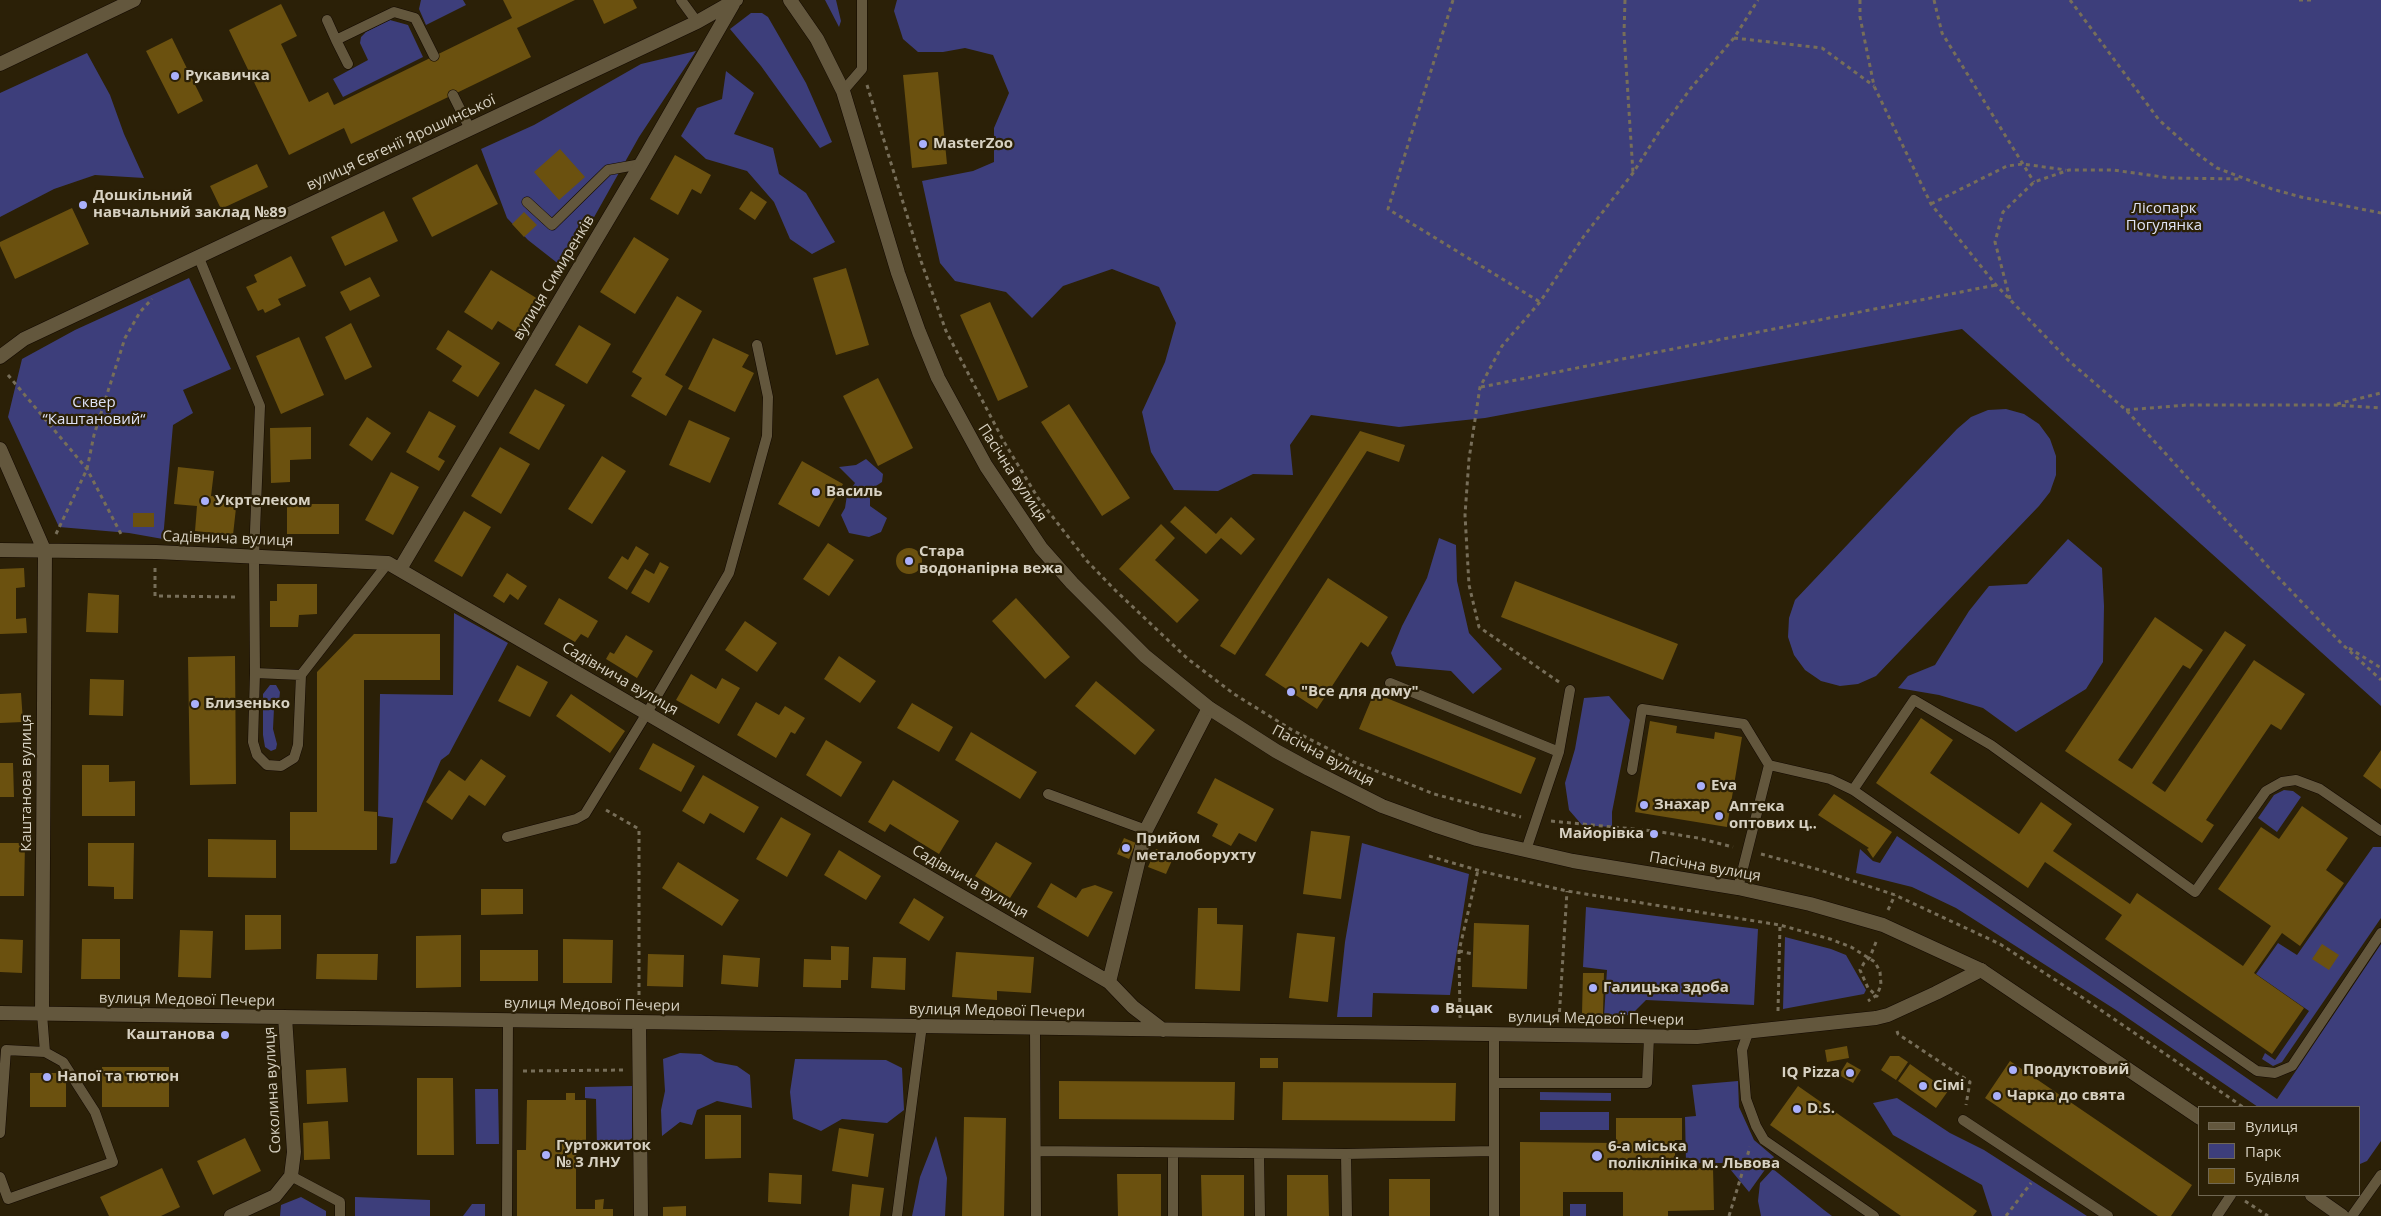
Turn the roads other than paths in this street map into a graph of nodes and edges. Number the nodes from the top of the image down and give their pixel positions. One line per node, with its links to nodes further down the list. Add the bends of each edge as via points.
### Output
1 (134, 0): 10 (street)
2 (680, 0): 7 (lane)
3 (790, 0): 12 (street, Пасічна вулиця, via 818,39)
4 (862, 0): 12 (lane, via 862,69)
5 (735, 1): 7 (street, вулиця Євгенії Ярошинської); 15 (street, вулиця Симиренків)
6 (327, 20): 8 (lane)
7 (697, 22): 14 (street, вулиця Євгенії Ярошинської)
8 (336, 40): 9 (lane, via 394,12 415,18); 11 (lane)
9 (434, 56)
10 (0, 64)
11 (348, 64)
12 (843, 91): 29 (street, Пасічна вулиця, via 916,325 938,378 986,466 1041,548 1072,583 1145,656)
13 (453, 95): 14 (lane)
14 (470, 129): 17 (street, вулиця Євгенії Ярошинської)
15 (641, 164): 16 (lane, via 608,170 552,225); 24 (street, вулиця Симиренків)
16 (527, 202)
17 (199, 258): 19 (street, вулиця Євгенії Ярошинської, via 24,340); 23 (lane, via 260,406)
18 (757, 345): 30 (lane, via 768,397 766,436 729,573)
19 (0, 358)
20 (0, 449): 22 (street)
21 (0, 550): 22 (street, Садівнича вулиця)
22 (45, 552): 23 (street, Садівнича вулиця); 45 (street, Каштанова вулиця)
23 (254, 556): 24 (street, Садівнича вулиця); 25 (lane)
24 (394, 566): 26 (lane); 30 (street, Садівнича вулиця)
25 (255, 673): 26 (lane); 26 (lane, via 254,748 261,761 274,767 288,764 297,751)
26 (301, 675)
27 (1390, 683): 31 (lane)
28 (1570, 690): 31 (lane)
29 (1209, 708): 36 (street); 39 (street, Пасічна вулиця, via 1276,752 1382,806 1477,839)
30 (647, 713): 38 (lane, via 581,817); 43 (street, Садівнича вулиця)
31 (1559, 752): 39 (lane)
32 (1769, 765): 33 (lane, via 1744,724 1642,709); 34 (lane, via 1830,778); 40 (lane)
33 (1632, 770)
34 (1853, 790): 37 (lane, via 1914,700 1991,745 2195,892 2266,791 2282,782 2296,780 2320,789); 41 (lane, via 2257,1071 2275,1073 2292,1066)
35 (1048, 794): 36 (lane)
36 (1146, 830): 43 (street)
37 (2381, 831)
38 (507, 837)
39 (1526, 850): 40 (street, Пасічна вулиця, via 1573,861)
40 (1738, 888): 42 (street, Пасічна вулиця, via 1882,925)
41 (2381, 933)
42 (1981, 970): 52 (street, вулиця Медової Печери, via 1888,1015); 57 (street, Пасічна вулиця)
43 (1109, 982): 51 (street, Садівнича вулиця, via 1133,1007)
44 (0, 1013): 45 (street, вулиця Медової Печери)
45 (42, 1014): 46 (street, вулиця Медової Печери); 55 (lane)
46 (285, 1017): 47 (street, вулиця Медової Печери); 66 (street, Соколина вулиця, via 294,1152)
47 (508, 1020): 48 (street, вулиця Медової Печери); 72 (lane)
48 (639, 1022): 49 (street, вулиця Медової Печери); 73 (street)
49 (922, 1025): 50 (street, вулиця Медової Печери); 74 (lane)
50 (1035, 1028): 51 (street, вулиця Медової Печери); 60 (lane)
51 (1163, 1030): 53 (street, вулиця Медової Печери)
52 (1748, 1033): 54 (street, вулиця Медової Печери); 80 (lane, via 1742,1050 1746,1099 1764,1140)
53 (1494, 1034): 54 (street, вулиця Медової Печери); 56 (lane)
54 (1649, 1037): 56 (lane, via 1647,1083)
55 (45, 1052): 59 (lane, via 6,1050); 67 (lane, via 63,1062 95,1112 113,1162 8,1199)
56 (1494, 1083): 61 (lane)
57 (2198, 1117)
58 (1963, 1120): 81 (lane)
59 (0, 1133)
60 (1037, 1151): 62 (lane); 75 (lane)
61 (1493, 1151): 64 (lane); 79 (lane)
62 (1173, 1154): 63 (lane); 76 (lane)
63 (1259, 1154): 64 (lane); 77 (lane)
64 (1346, 1154): 78 (lane)
65 (2381, 1174): 84 (lane)
66 (291, 1176): 70 (street, via 275,1196); 71 (lane, via 340,1202)
67 (0, 1177)
68 (2230, 1196): 82 (lane)
69 (2313, 1196): 83 (street)
70 (231, 1216)
71 (340, 1216)
72 (507, 1216)
73 (641, 1216)
74 (897, 1216)
75 (1036, 1216)
76 (1174, 1216)
77 (1260, 1216)
78 (1347, 1216)
79 (1494, 1216)
80 (1874, 1216)
81 (2108, 1216)
82 (2217, 1216)
83 (2342, 1216)
84 (2352, 1216)

